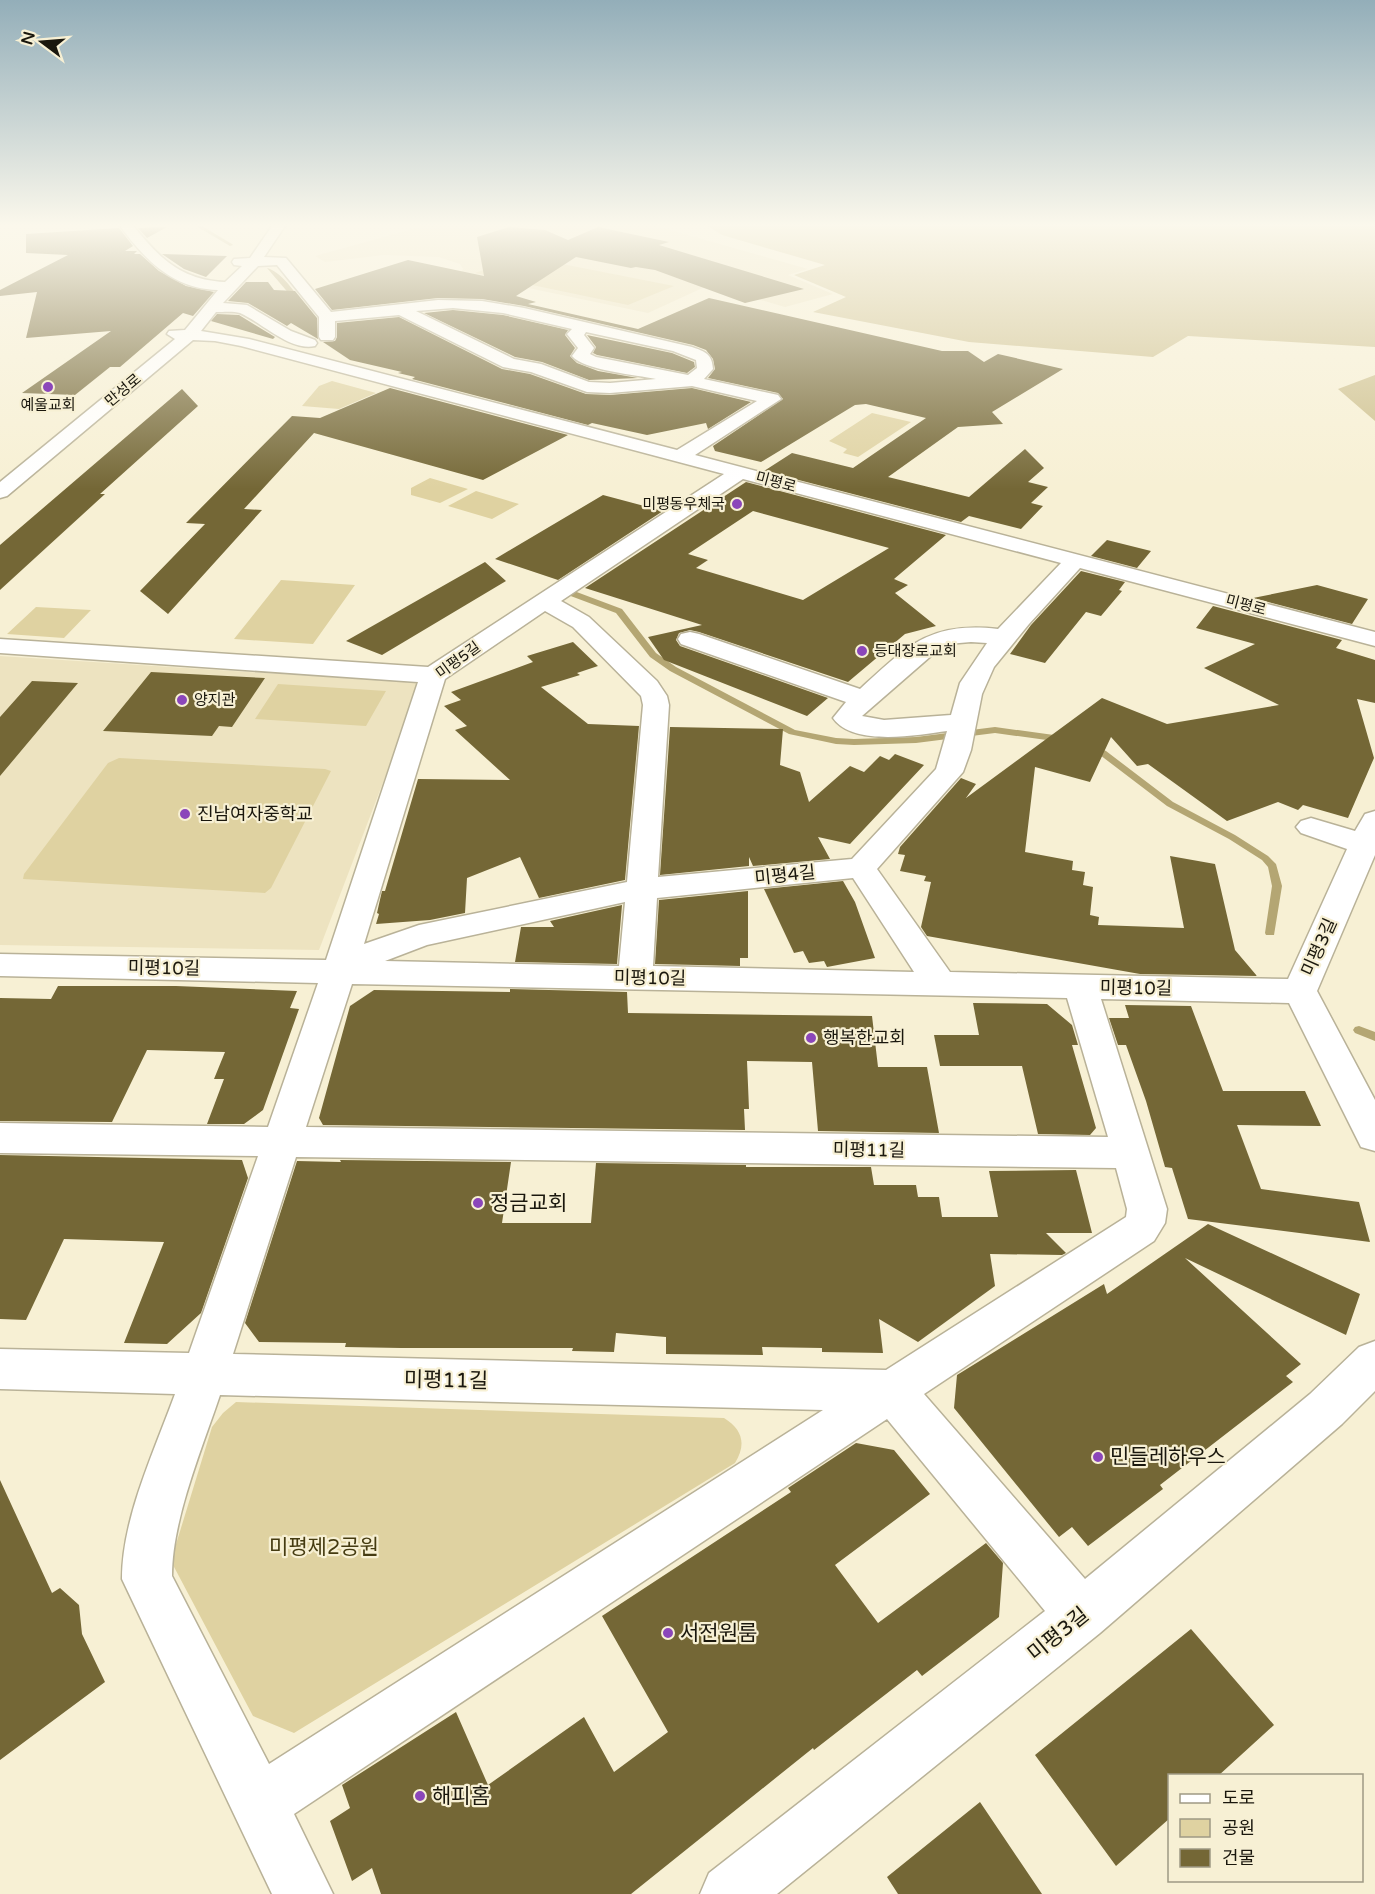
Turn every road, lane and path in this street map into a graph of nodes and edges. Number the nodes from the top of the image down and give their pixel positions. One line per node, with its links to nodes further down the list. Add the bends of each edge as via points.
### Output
1 (202, 311): 10 (street, 만성로)
2 (208, 311): 10 (street, 만성로)
3 (248, 311): 11 (street)
4 (322, 311): 8 (street)
5 (386, 311): 8 (street)
6 (404, 311): 12 (street, via 509,363 587,387)
7 (504, 311): 9 (street)
8 (327, 317): 11 (street, via 329,332)
9 (582, 328): 12 (street, via 575,334 586,348 582,357); 12 (street, via 699,355 704,358 705,369)
10 (183, 334): 11 (street, 미평로); 15 (street, 만성로); 16 (street, 만성로)
11 (311, 351): 13 (street, 미평로)
12 (693, 381): 13 (street, via 772,399)
13 (680, 456): 14 (street, 미평로)
14 (740, 472): 17 (street, 미평로); 18 (street, 미평5길)
15 (0, 475)
16 (0, 492)
17 (1076, 560): 19 (street); 21 (street, 미평로)
18 (544, 601): 23 (street, 미평5길); 29 (street, via 581,622 654,696)
19 (1006, 638): 24 (street, via 981,634 932,641); 25 (street, via 974,682)
20 (690, 639): 24 (street)
21 (1375, 639)
22 (0, 646): 23 (street)
23 (433, 675): 31 (street, 미평5길)
24 (864, 699): 25 (street, via 846,717 851,723)
25 (961, 730): 28 (street, via 949,772)
26 (1311, 827): 27 (street)
27 (1370, 832): 35 (street, 미평3길)
28 (861, 868): 29 (street, 미평4길); 33 (street)
29 (642, 889): 31 (street, 미평4길, via 441,930 396,944); 32 (street)
30 (0, 965): 31 (street, 미평10길)
31 (339, 972): 32 (street, 미평10길); 38 (street, 미평5길)
32 (635, 978): 33 (street, 미평10길)
33 (940, 984): 34 (street, 미평10길)
34 (1080, 987): 35 (street, 미평10길); 39 (street)
35 (1300, 991): 36 (street, 미평3길)
36 (1375, 1136)
37 (0, 1138): 38 (street)
38 (282, 1142): 39 (street, 미평11길); 42 (street, 미평5길)
39 (1132, 1153): 43 (street, via 1147,1209 1140,1228)
40 (1375, 1361): 44 (street, 미평3길, via 1326,1409)
41 (0, 1369): 42 (street, 미평11길)
42 (205, 1374): 43 (street, 미평11길); 45 (street, 미평5길, via 156,1517 147,1556 147,1579)
43 (892, 1391): 44 (street); 45 (street)
44 (1082, 1615): 47 (street, 미평3길)
45 (258, 1804): 46 (street, 미평5길)
46 (303, 1894)
47 (730, 1894)

